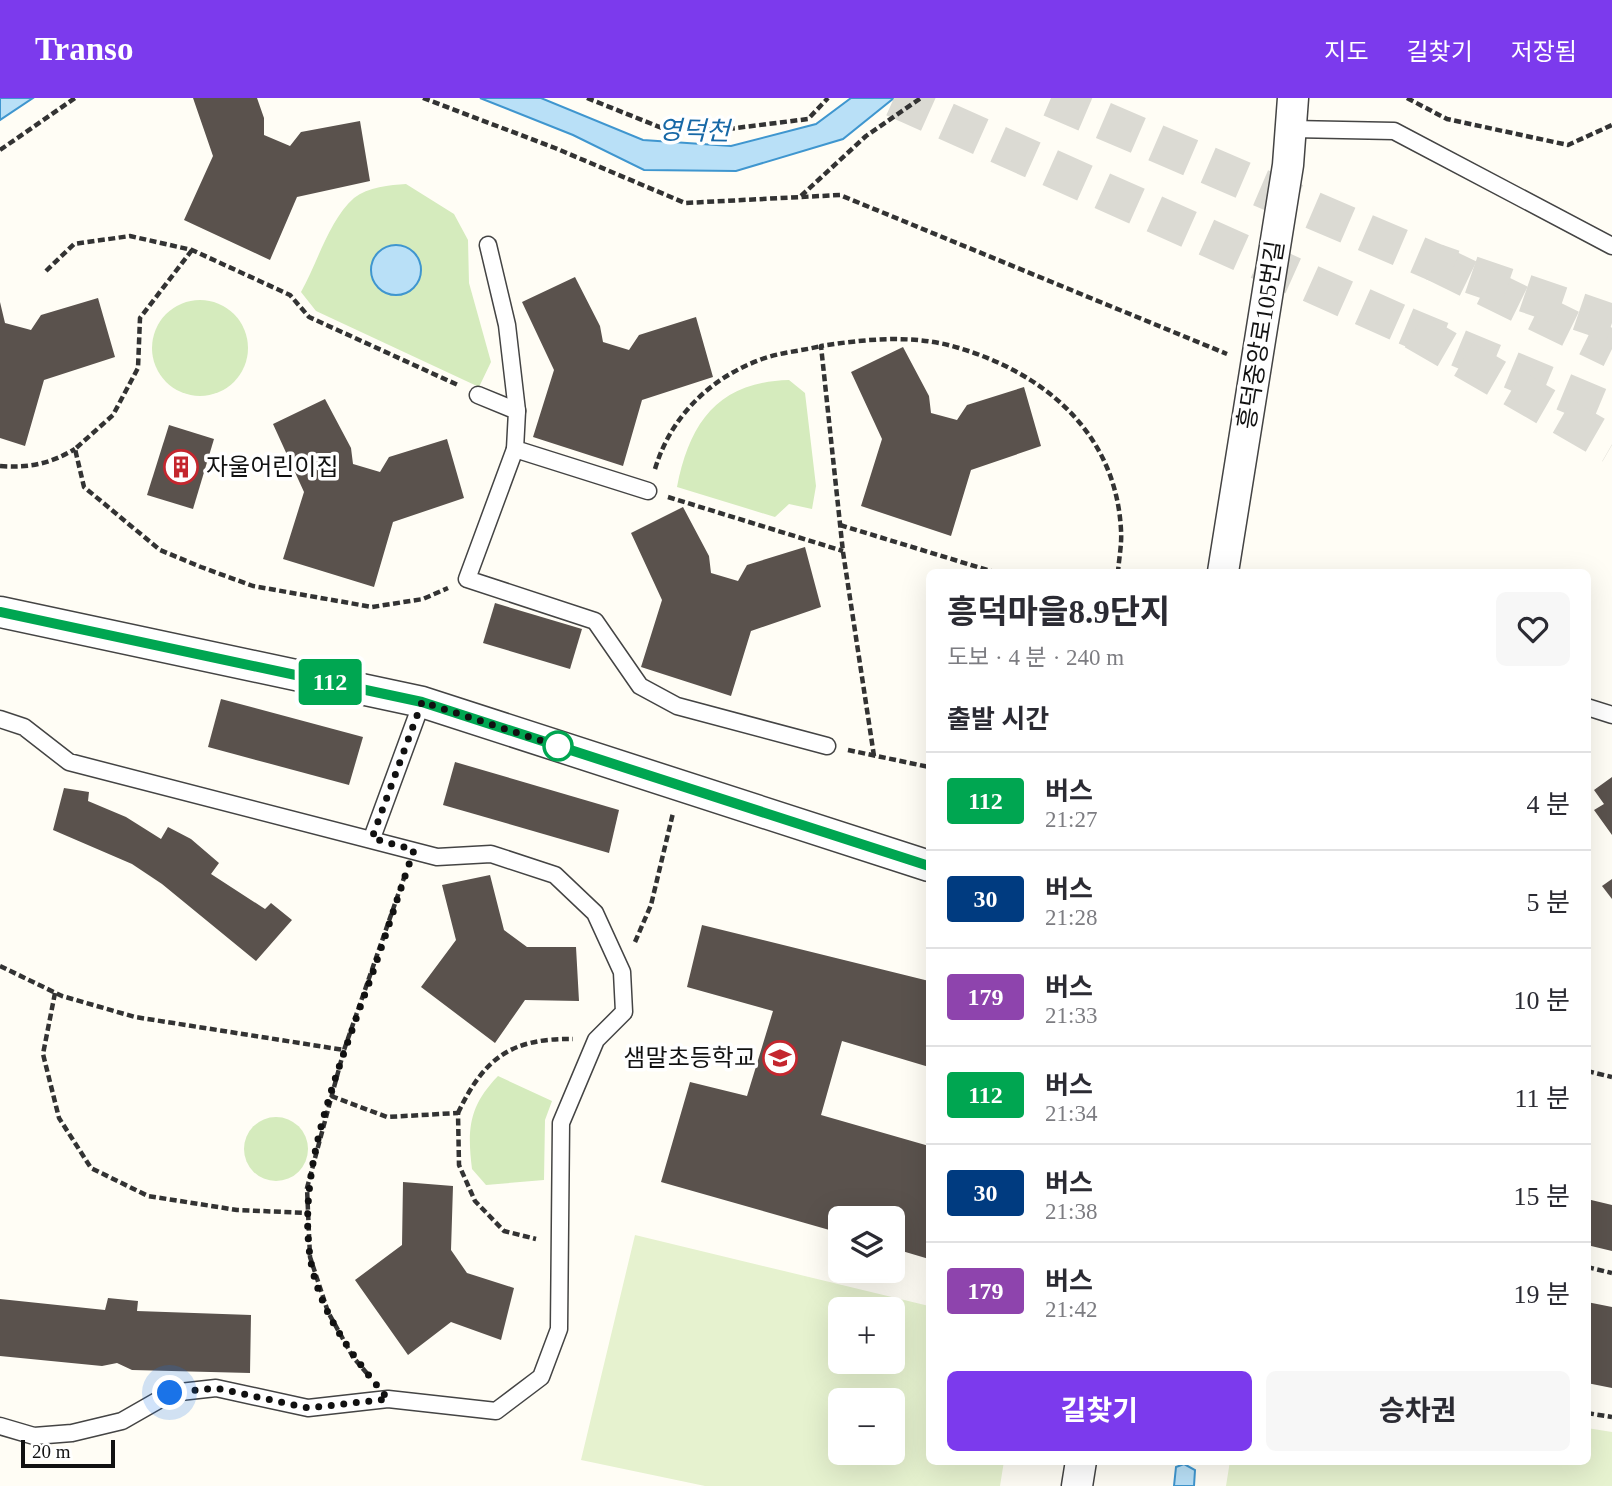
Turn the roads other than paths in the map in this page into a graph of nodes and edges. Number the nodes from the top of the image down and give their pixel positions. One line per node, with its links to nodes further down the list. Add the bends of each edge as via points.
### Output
1 (1293, 98): 2 (street, 흥덕중앙로105번길)
2 (1292, 129): 4 (lane, via 1394,131); 9 (street, 흥덕중앙로105번길)
3 (488, 245): 6 (lane, via 507,325)
4 (1612, 246)
5 (478, 395): 6 (lane)
6 (517, 411): 7 (lane)
7 (515, 449): 8 (lane); 15 (lane, via 467,579 595,621 640,686 677,706)
8 (648, 491)
9 (1223, 569)
10 (0, 612): 11 (street)
11 (422, 702): 16 (lane); 17 (street)
12 (1591, 708): 13 (lane)
13 (1612, 715)
14 (0, 719): 16 (lane, via 24,727 69,762)
15 (827, 746)
16 (372, 838): 18 (lane, via 437,857 491,854 555,875 595,913 622,972 624,1012 596,1040 561,1123 559,1329 541,1377 496,1411 388,1399 308,1408 216,1388 170,1393 122,1421 72,1433 34,1436)
17 (926, 865)
18 (0, 1426)
19 (1080, 1465): 20 (street)
20 (1077, 1486)

